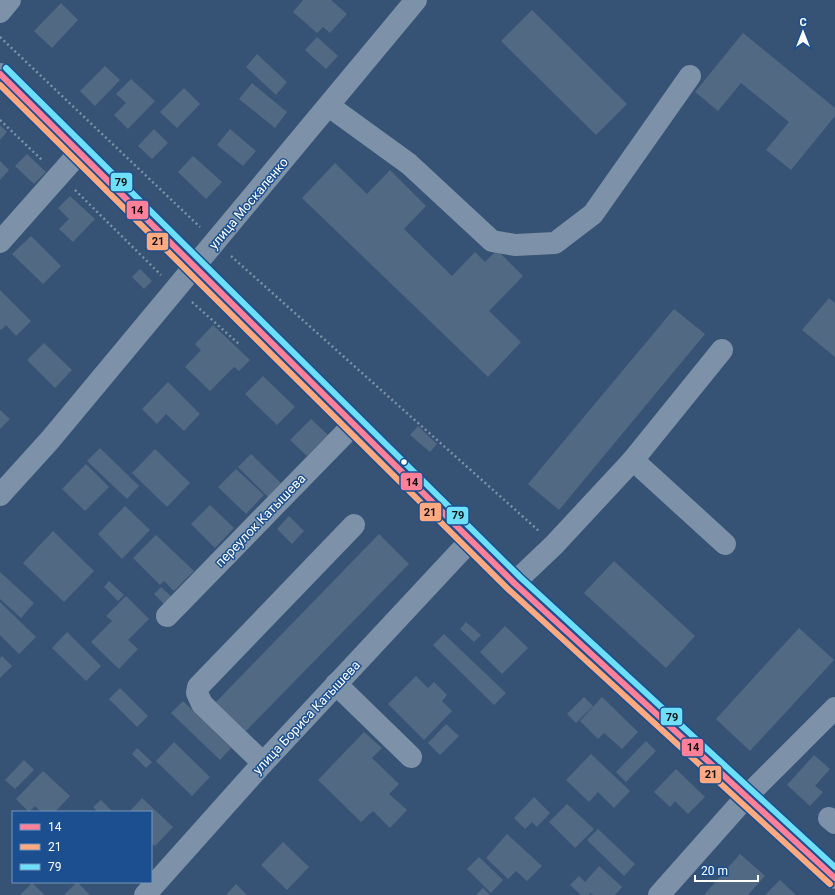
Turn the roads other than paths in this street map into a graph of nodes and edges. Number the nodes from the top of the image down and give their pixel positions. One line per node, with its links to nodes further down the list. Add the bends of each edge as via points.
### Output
1 (10, 0): 3 (street)
2 (416, 0): 6 (street, улица Москаленко)
3 (0, 12)
4 (0, 74): 7 (main road)
5 (690, 76): 6 (street, via 592,214 555,243 515,245 492,241 409,164)
6 (329, 106): 9 (street, улица Москаленко)
7 (79, 153): 8 (street); 9 (main road)
8 (0, 242)
9 (195, 266): 11 (main road); 13 (street, улица Москаленко, via 50,440)
10 (722, 350): 12 (street)
11 (354, 424): 15 (main road); 18 (street, переулок Катышева)
12 (633, 460): 16 (street); 17 (street, via 554,545)
13 (0, 494)
14 (354, 525): 22 (street, via 198,687 197,693 202,704)
15 (470, 541): 17 (main road); 19 (street, улица Бориса Катышева)
16 (725, 544)
17 (514, 583): 23 (main road)
18 (167, 616)
19 (336, 684): 21 (street); 22 (street, улица Бориса Катышева)
20 (835, 708): 23 (street)
21 (411, 757)
22 (263, 763): 25 (street, улица Бориса Катышева)
23 (746, 797): 24 (main road); 26 (street)
24 (835, 878)
25 (145, 895)
26 (659, 895)

